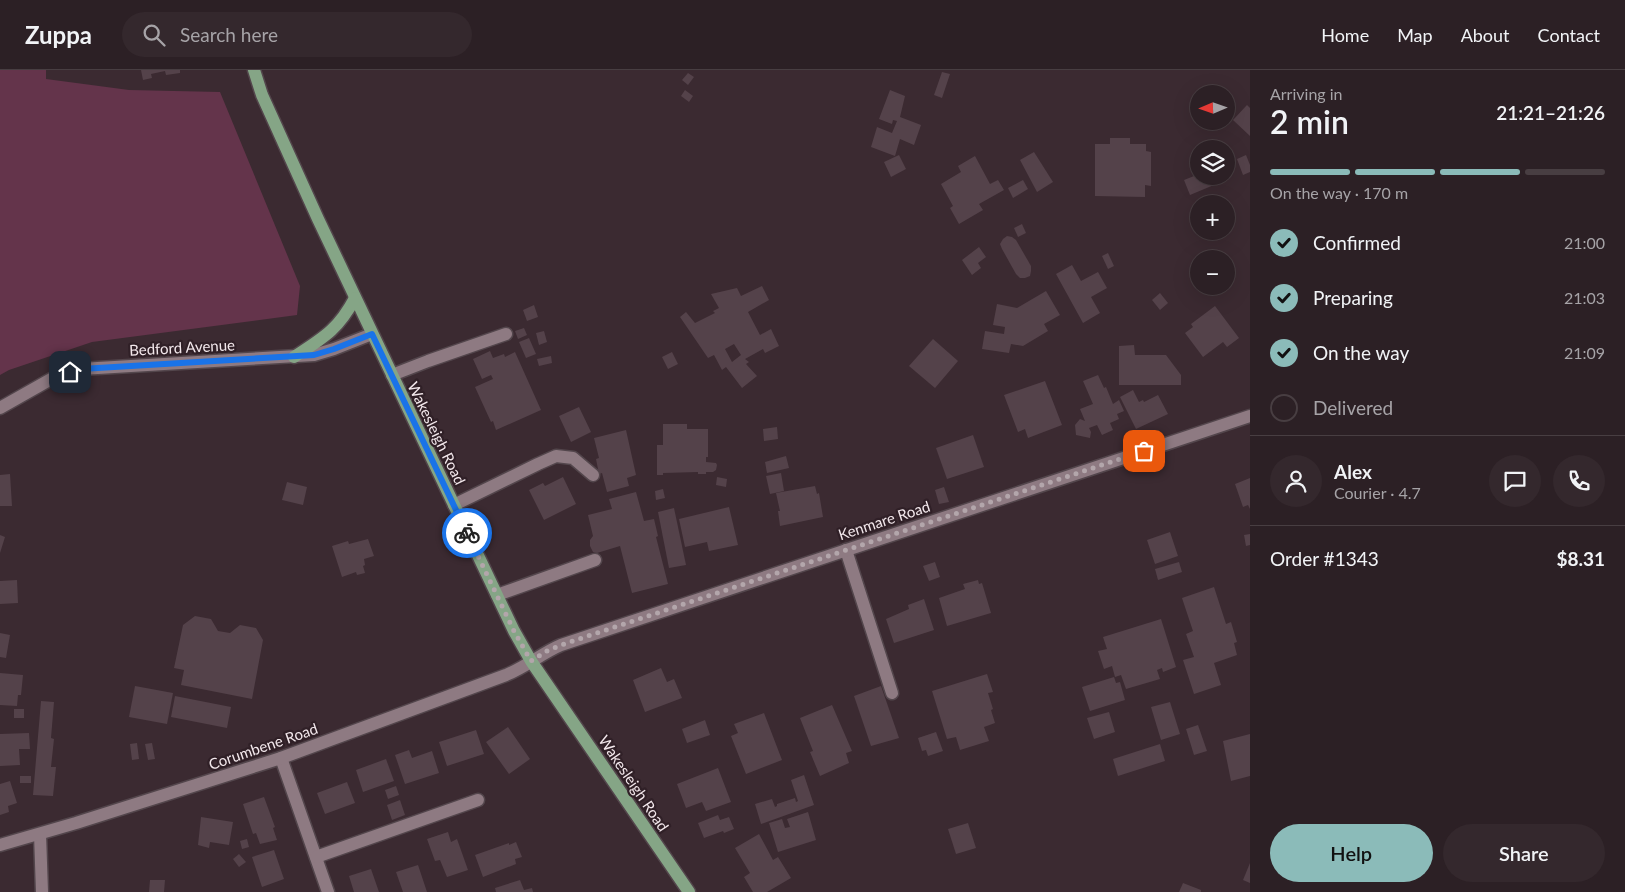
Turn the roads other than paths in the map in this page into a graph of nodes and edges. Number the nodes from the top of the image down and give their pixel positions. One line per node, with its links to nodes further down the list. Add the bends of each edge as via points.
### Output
1 (254, 70): 2 (main road, Wakesleigh Road, via 262,95)
2 (355, 298): 3 (main road, Wakesleigh Road); 5 (main road, via 335,328)
3 (372, 334): 5 (street, Bedford Avenue, via 314,355); 6 (main road, Wakesleigh Road)
4 (506, 334): 6 (street)
5 (294, 357): 7 (street, Bedford Avenue, via 81,369 60,374)
6 (392, 375): 10 (main road, Wakesleigh Road)
7 (0, 408)
8 (1250, 416): 11 (street, Kenmare Road)
9 (593, 475): 10 (street, via 573,458 556,456)
10 (454, 505): 13 (main road, Wakesleigh Road)
11 (846, 550): 14 (street, Kenmare Road, via 561,645); 15 (street)
12 (595, 560): 13 (street)
13 (497, 595): 14 (main road, Wakesleigh Road)
14 (531, 661): 16 (street, Corumbene Road, via 506,675); 23 (main road, Wakesleigh Road)
15 (892, 693)
16 (281, 758): 18 (street, Corumbene Road); 20 (street)
17 (478, 800): 20 (street)
18 (40, 834): 19 (street, Corumbene Road); 21 (street)
19 (0, 845)
20 (316, 857): 22 (street)
21 (42, 892)
22 (328, 892)
23 (690, 892)

